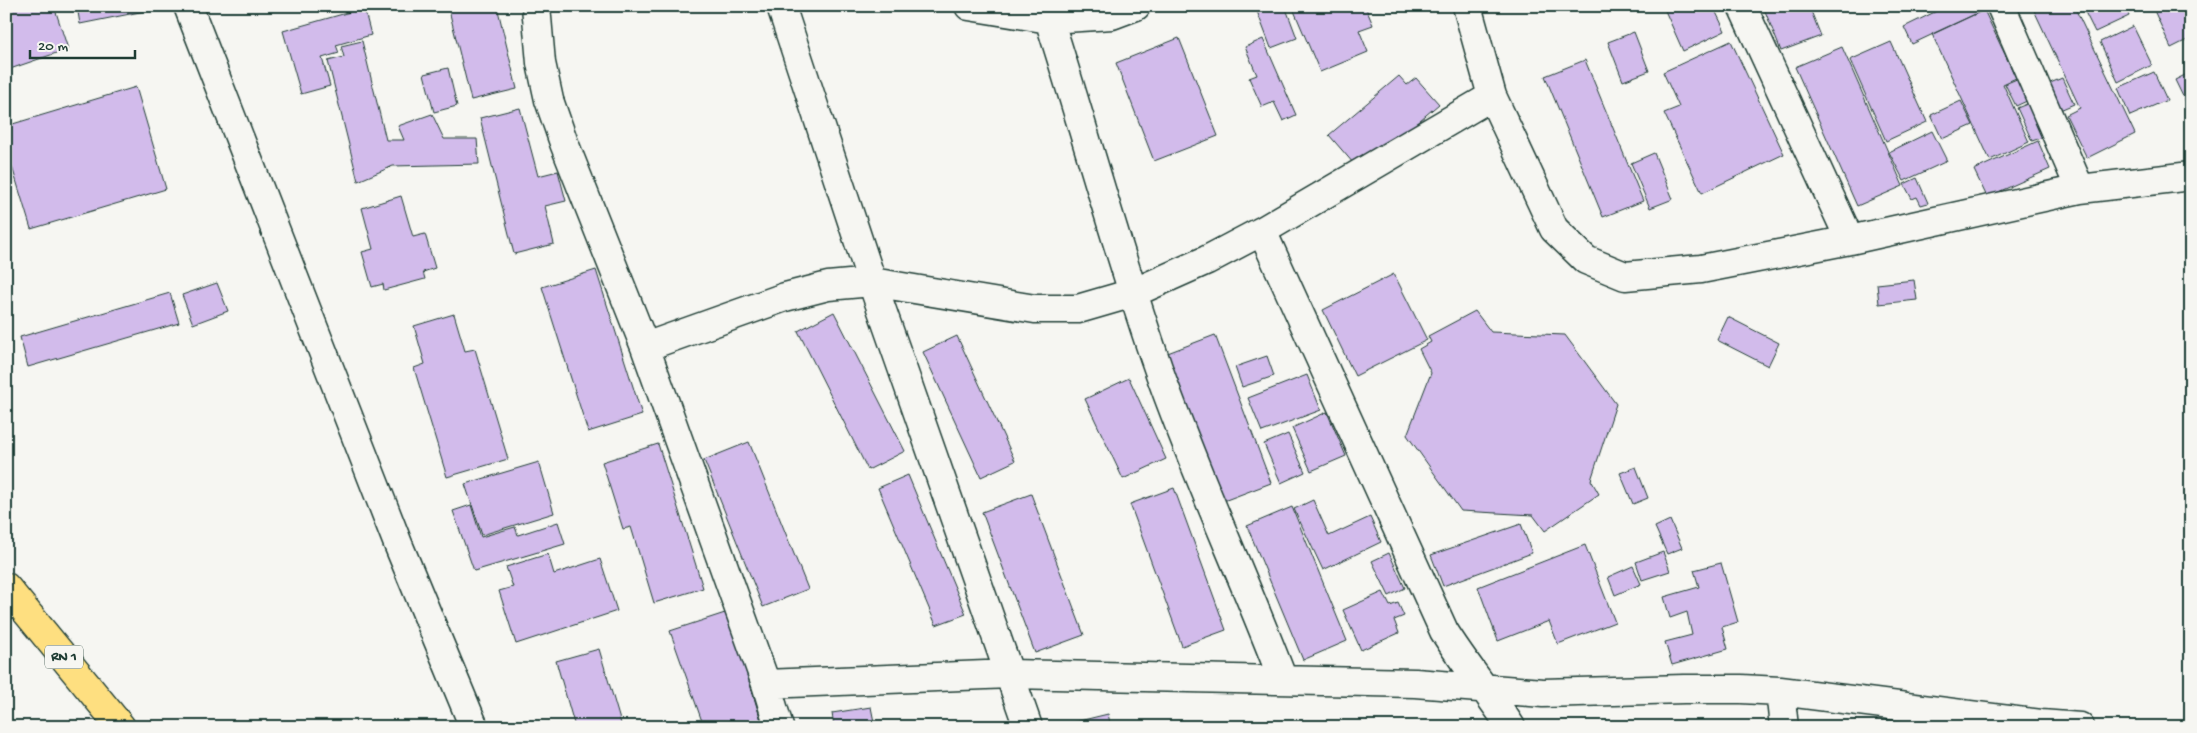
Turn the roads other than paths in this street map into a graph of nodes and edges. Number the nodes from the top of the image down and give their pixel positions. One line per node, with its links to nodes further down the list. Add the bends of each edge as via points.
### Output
1 (536, 6): 18 (street, via 549,100)
2 (781, 6): 16 (street)
3 (969, 6): 9 (street)
4 (1136, 6): 10 (street, via 1112,15)
5 (1467, 6): 11 (street)
6 (1742, 6): 15 (street)
7 (2001, 6): 13 (street)
8 (191, 7): 27 (street, via 398,544)
9 (976, 7): 10 (street)
10 (1049, 19): 17 (street)
11 (1492, 96): 14 (street); 15 (street, via 1554,230 1586,260 1625,276 1692,270)
12 (2191, 176): 13 (street)
13 (2080, 189): 15 (street)
14 (1262, 231): 17 (street); 23 (street, via 1444,631 1464,663)
15 (1850, 240)
16 (872, 282): 17 (street, via 1034,309 1078,309); 18 (street, via 828,286 785,297); 20 (street)
17 (1133, 293): 21 (street, via 1193,458)
18 (645, 347): 22 (street)
19 (6, 587): 26 (highway, RN 1)
20 (1010, 674): 21 (street); 22 (street); 29 (street)
21 (1283, 680): 23 (street, via 1414,683)
22 (766, 684): 28 (street)
23 (1487, 689): 24 (street, via 1543,693 1684,689); 30 (street)
24 (1780, 692): 25 (street); 31 (street)
25 (2042, 725): 32 (street)
26 (121, 727)
27 (474, 727)
28 (779, 727)
29 (1028, 727)
30 (1511, 727)
31 (1784, 727)
32 (2080, 727)

